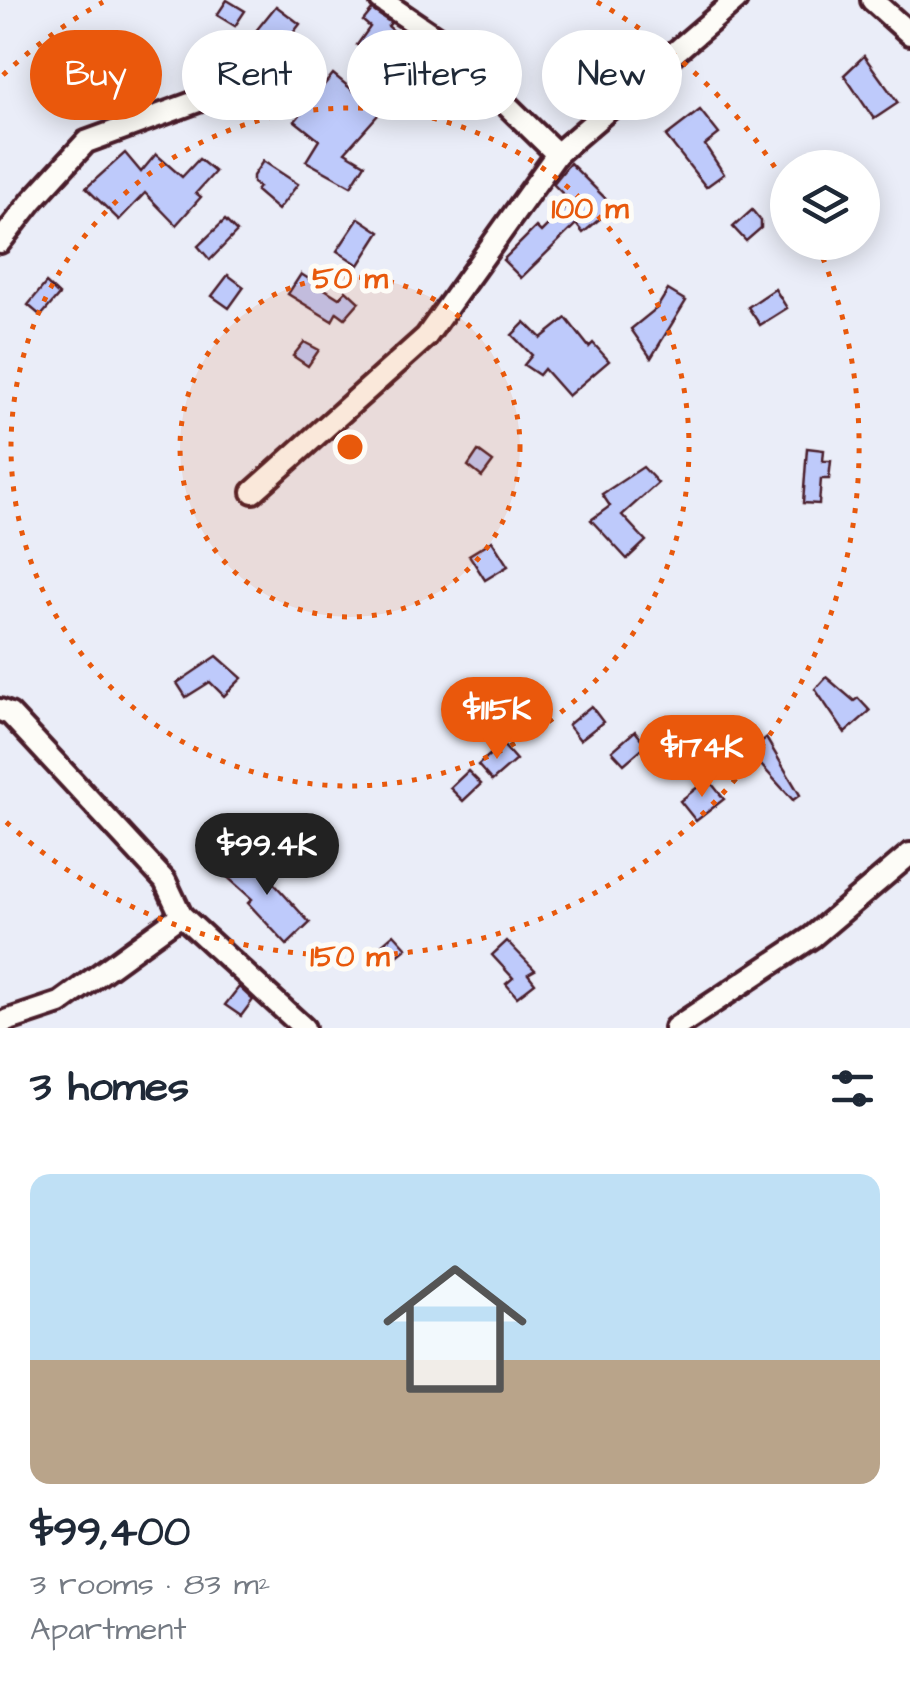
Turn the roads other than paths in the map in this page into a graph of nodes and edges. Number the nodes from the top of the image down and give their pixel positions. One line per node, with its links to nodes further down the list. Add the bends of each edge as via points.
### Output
1 (380, 0): 6 (street, via 440,40)
2 (736, 0): 6 (street)
3 (872, 0): 4 (street)
4 (910, 34)
5 (182, 106): 7 (street, via 86,142)
6 (557, 154): 8 (street, via 426,338)
7 (0, 242)
8 (253, 492)
9 (0, 710): 11 (street, via 165,881)
10 (910, 854): 14 (street, via 812,937)
11 (181, 915): 12 (street, via 60,1003); 13 (street)
12 (0, 1022)
13 (304, 1028)
14 (675, 1028)

